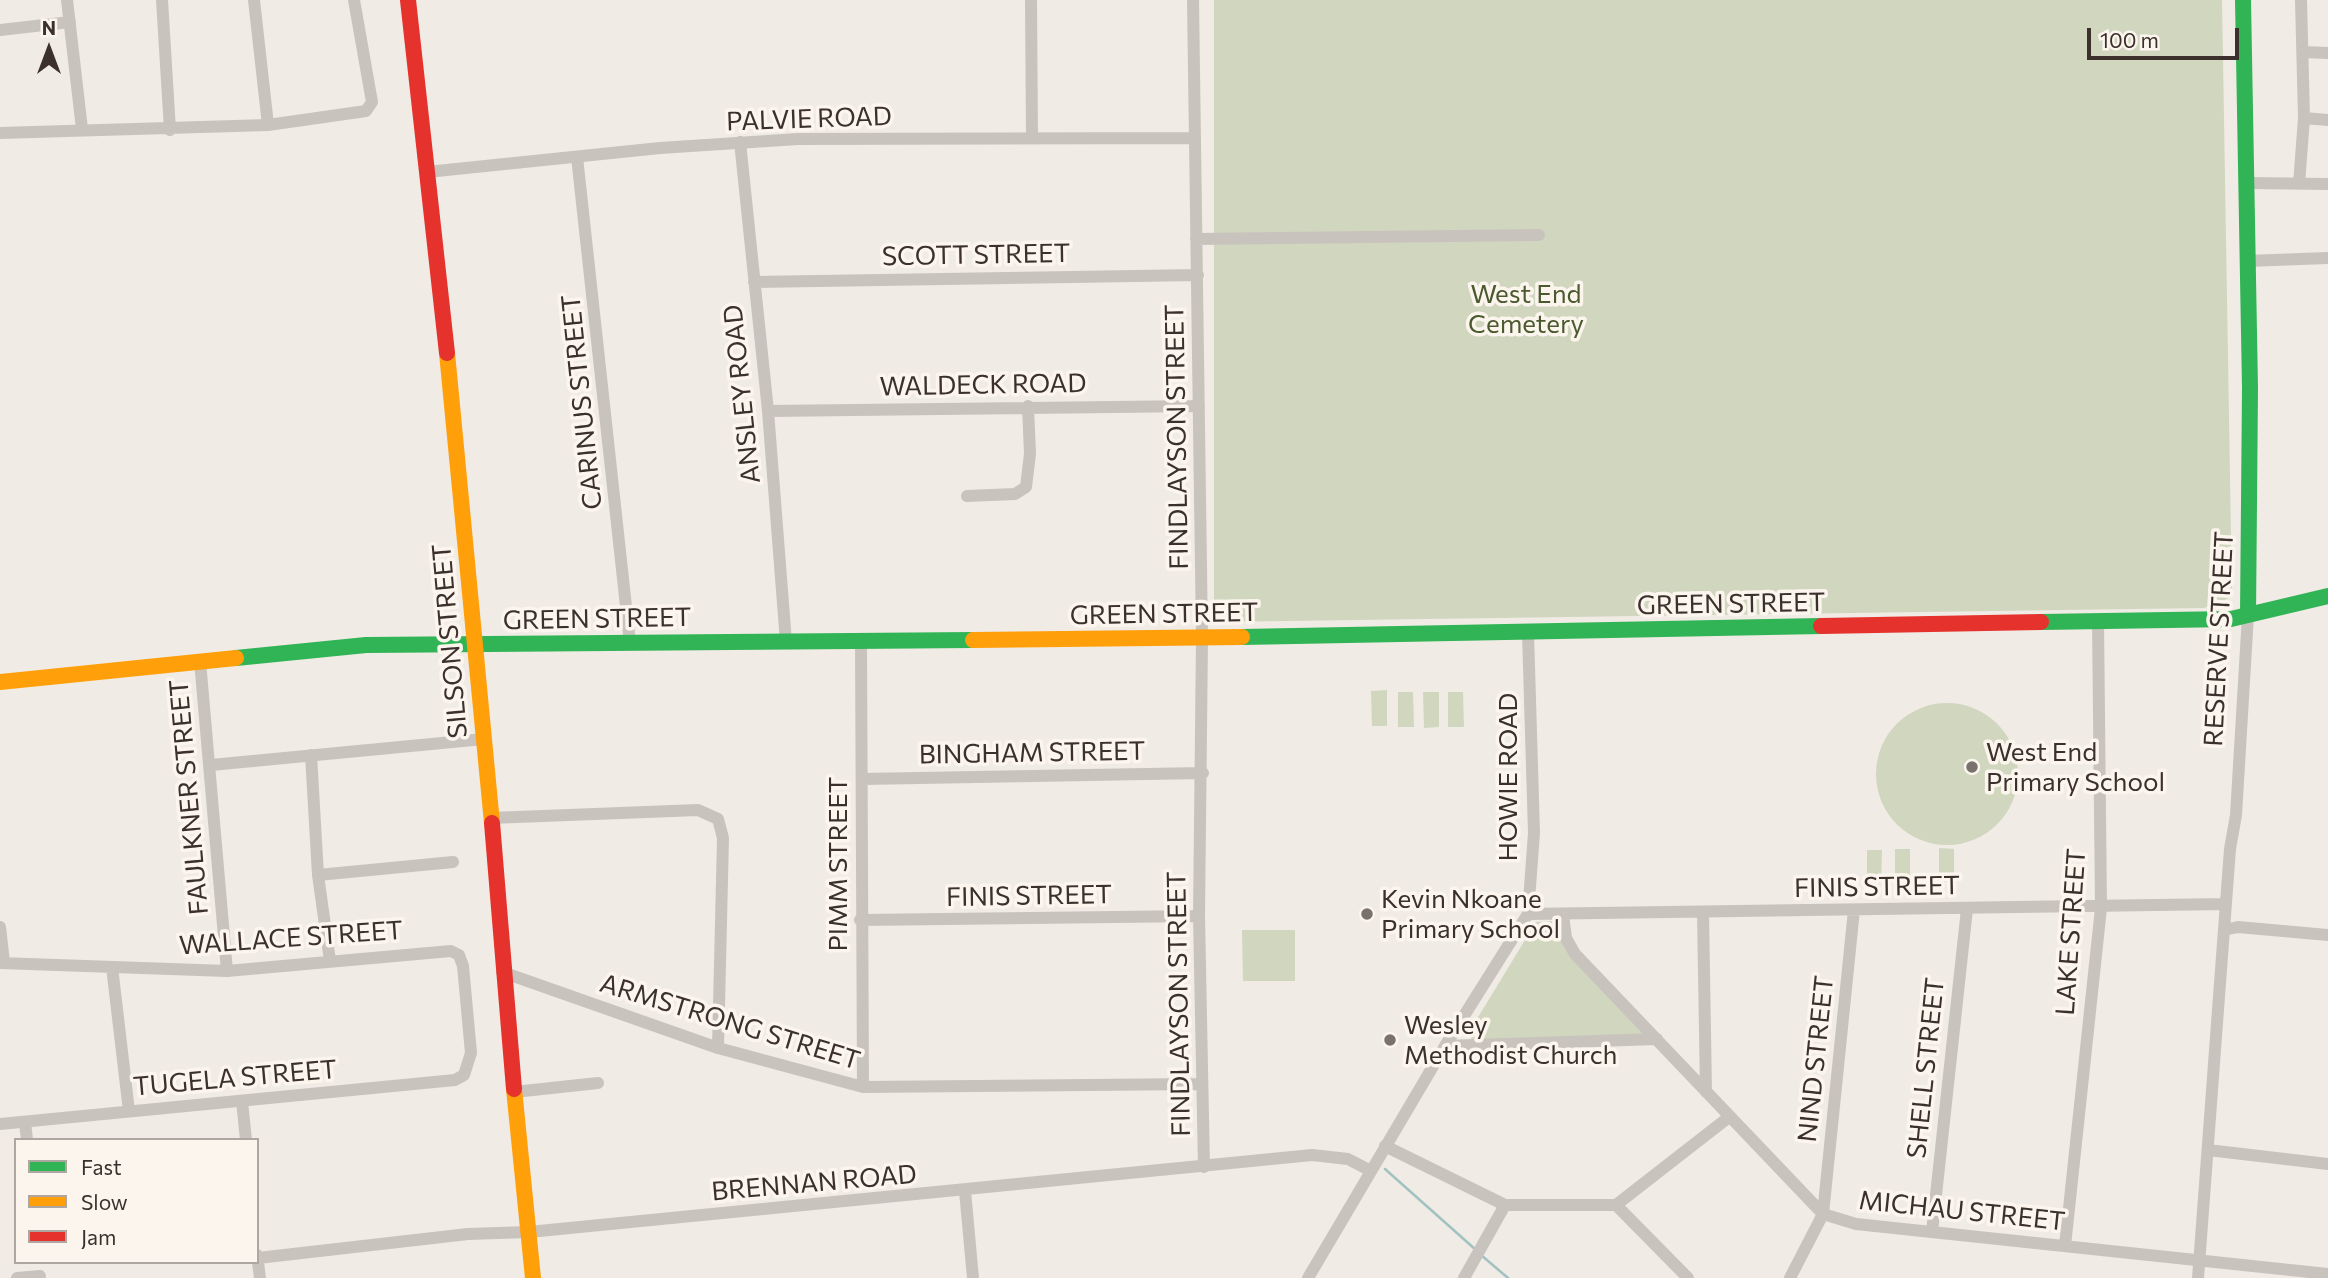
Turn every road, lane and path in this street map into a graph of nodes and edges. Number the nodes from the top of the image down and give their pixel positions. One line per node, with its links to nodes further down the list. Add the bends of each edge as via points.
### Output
1 (67, 0): 10 (street)
2 (162, 0): 18 (street)
3 (254, 0): 16 (street)
4 (354, 0): 16 (street, via 372,102 369,108)
5 (408, 0): 24 (street, SILSON STREET)
6 (1031, 0): 20 (street)
7 (1194, 0): 21 (street, FINDLAYSON STREET)
8 (2243, 0): 25 (street, RESERVE STREET)
9 (2301, 0): 12 (street)
10 (70, 22): 11 (street); 17 (street)
11 (0, 30)
12 (2304, 52): 13 (street); 14 (street)
13 (2328, 53)
14 (2304, 118): 15 (street); 26 (street)
15 (2328, 120)
16 (268, 125): 18 (street)
17 (82, 129): 18 (street); 19 (street)
18 (170, 130)
19 (0, 133)
20 (1032, 138): 21 (street, PALVIE ROAD); 22 (street, PALVIE ROAD)
21 (1194, 138): 29 (street, FINDLAYSON STREET)
22 (740, 142): 23 (street, PALVIE ROAD); 33 (street, ANSLEY ROAD)
23 (577, 157): 24 (street, PALVIE ROAD); 45 (street, CARINUS STREET)
24 (427, 172): 46 (street, SILSON STREET)
25 (2247, 183): 26 (street); 31 (street, RESERVE STREET)
26 (2299, 184): 27 (street)
27 (2328, 184)
28 (1539, 235): 29 (street)
29 (1196, 239): 32 (street, FINDLAYSON STREET)
30 (2328, 258): 31 (street)
31 (2248, 261): 39 (street, RESERVE STREET)
32 (1198, 275): 33 (street, SCOTT STREET); 35 (street, FINDLAYSON STREET)
33 (754, 282): 36 (street, ANSLEY ROAD)
34 (1028, 406): 35 (street, WALDECK ROAD); 36 (street, WALDECK ROAD); 37 (street, via 1026,487 1015,494)
35 (1199, 406): 42 (street, FINDLAYSON STREET)
36 (768, 411): 43 (street, ANSLEY ROAD)
37 (967, 496)
38 (2328, 596): 39 (street, GREEN STREET)
39 (2248, 615): 40 (street, GREEN STREET); 57 (street, RESERVE STREET)
40 (2098, 620): 41 (street, GREEN STREET); 58 (street, LAKE STREET)
41 (1528, 633): 42 (street, GREEN STREET); 62 (street, HOWIE ROAD, via 1534,833)
42 (1202, 638): 44 (street, GREEN STREET); 52 (street, FINDLAYSON STREET)
43 (786, 642): 44 (street, GREEN STREET); 45 (street, GREEN STREET)
44 (861, 642): 53 (street, PIMM STREET)
45 (630, 643): 46 (street, GREEN STREET)
46 (475, 645): 47 (street, GREEN STREET, via 366,645); 49 (street, SILSON STREET)
47 (200, 662): 48 (street, GREEN STREET); 51 (street, FAULKNER STREET)
48 (0, 682)
49 (484, 739): 50 (street); 54 (street, SILSON STREET)
50 (312, 755): 51 (street); 56 (street)
51 (211, 765): 72 (street, FAULKNER STREET)
52 (1203, 773): 53 (street, BINGHAM STREET); 64 (street, FINDLAYSON STREET)
53 (862, 779): 65 (street, PIMM STREET)
54 (491, 818): 73 (street, SILSON STREET); 76 (street, via 698,810 718,819 723,838)
55 (453, 862): 56 (street)
56 (317, 875): 69 (street)
57 (2226, 904): 58 (street, FINIS STREET); 67 (street, RESERVE STREET)
58 (2101, 908): 59 (street, FINIS STREET); 101 (street, LAKE STREET)
59 (1966, 909): 60 (street, FINIS STREET); 100 (street, SHELL STREET)
60 (1854, 910): 61 (street, FINIS STREET); 98 (street, NIND STREET)
61 (1703, 912): 63 (street, FINIS STREET); 82 (street)
62 (1528, 914): 63 (street, FINIS STREET); 75 (street, HOWIE ROAD)
63 (1563, 915): 74 (street, MICHAU STREET, via 1566,938 1575,954)
64 (1199, 916): 65 (street, FINIS STREET); 79 (street, FINDLAYSON STREET)
65 (860, 920): 80 (street, PIMM STREET)
66 (0, 927): 70 (street)
67 (2224, 930): 68 (street, via 2238,927); 91 (street, RESERVE STREET)
68 (2328, 935)
69 (330, 961): 72 (street, WALLACE STREET); 77 (street, WALLACE STREET, via 443,950 458,955 470,1041)
70 (2, 963): 71 (street, WALLACE STREET)
71 (112, 967): 72 (street, WALLACE STREET); 84 (street)
72 (227, 971)
73 (502, 972): 76 (street, ARMSTRONG STREET); 81 (street, SILSON STREET)
74 (1657, 1039): 75 (street); 82 (street, MICHAU STREET)
75 (1445, 1045): 90 (street, HOWIE ROAD)
76 (718, 1048): 80 (street, ARMSTRONG STREET)
77 (468, 1067): 83 (street, TUGELA STREET, via 455,1080)
78 (598, 1083): 81 (street)
79 (1201, 1084): 80 (street, ARMSTRONG STREET); 93 (street, FINDLAYSON STREET)
80 (863, 1087)
81 (514, 1091): 99 (street, SILSON STREET)
82 (1706, 1092): 85 (street, MICHAU STREET)
83 (242, 1101): 84 (street, TUGELA STREET); 89 (street)
84 (129, 1111): 86 (street, TUGELA STREET)
85 (1729, 1117): 97 (street); 98 (street, MICHAU STREET)
86 (25, 1122): 87 (street, TUGELA STREET); 88 (street)
87 (0, 1124)
88 (27, 1138)
89 (246, 1138)
90 (1385, 1146): 94 (street, HOWIE ROAD); 96 (street)
91 (2208, 1150): 92 (street); 103 (street, RESERVE STREET)
92 (2328, 1164)
93 (1204, 1167): 94 (street, BRENNAN ROAD, via 1312,1156 1348,1158); 95 (street, BRENNAN ROAD)
94 (1371, 1171): 110 (street, HOWIE ROAD)
95 (965, 1191): 99 (street, BRENNAN ROAD); 109 (street)
96 (1505, 1205): 97 (street); 106 (street)
97 (1616, 1205): 111 (street)
98 (1823, 1214): 100 (street, MICHAU STREET, via 1856,1224); 112 (street)
99 (529, 1232): 102 (street, BRENNAN ROAD); 108 (street, SILSON STREET)
100 (1932, 1232): 101 (street, MICHAU STREET)
101 (2065, 1246): 103 (street, MICHAU STREET)
102 (259, 1256)
103 (2199, 1260): 105 (street, MICHAU STREET); 113 (street, RESERVE STREET)
104 (40, 1272): 107 (street)
105 (2328, 1274)
106 (1468, 1276)
107 (17, 1278)
108 (533, 1278)
109 (973, 1278)
110 (1308, 1278)
111 (1688, 1278)
112 (1790, 1278)
113 (2198, 1278)

